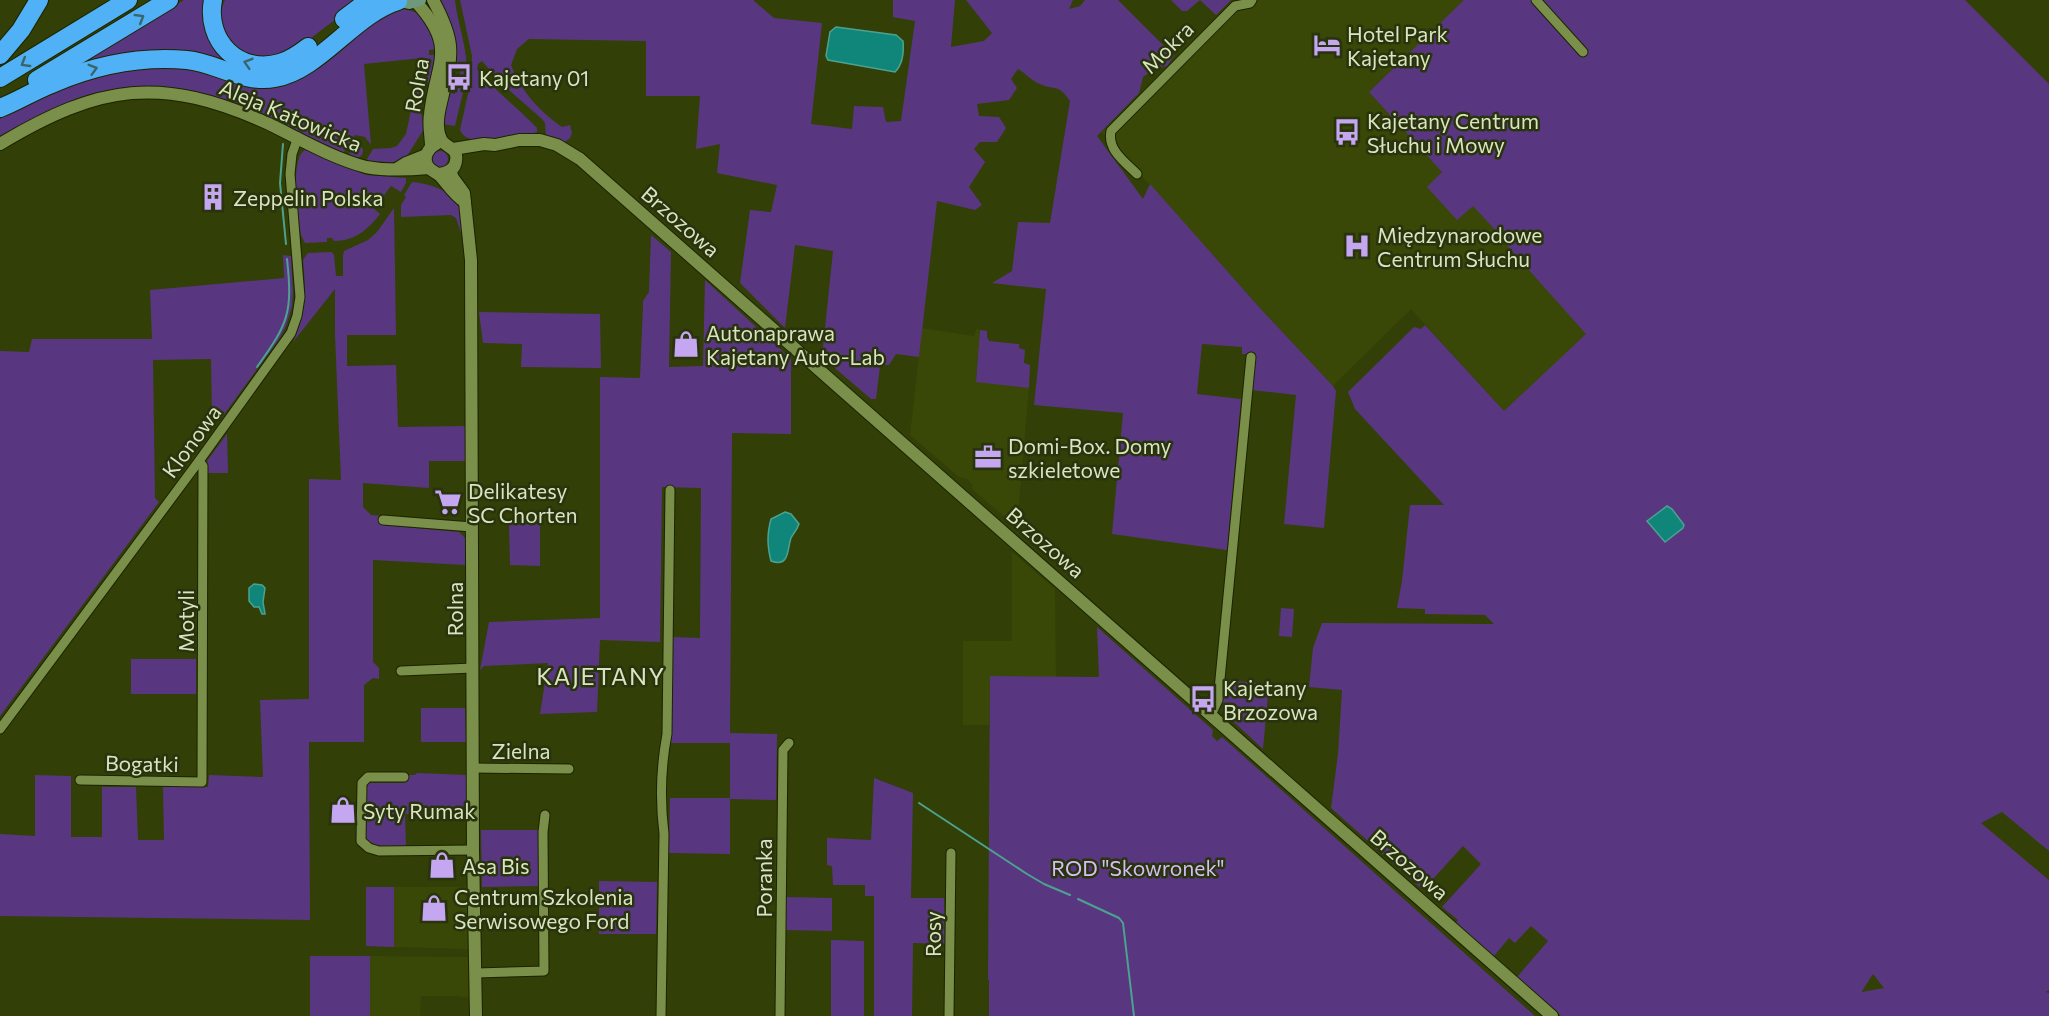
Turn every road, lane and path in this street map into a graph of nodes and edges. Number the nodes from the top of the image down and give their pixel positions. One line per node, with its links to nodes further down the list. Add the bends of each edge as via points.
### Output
1 (39, 0): 11 (highway)
2 (129, 0): 12 (highway, one-way to 12)
3 (169, 0): 13 (highway, one-way to 3)
4 (213, 0): 5 (highway, one-way to 4, via 297,55 263,66 239,60 222,46 211,16)
5 (369, 0)
6 (433, 0): 17 (street, Rolna, via 452,53 438,121)
7 (1252, 0): 18 (street, Mokra, via 1235,6 1109,134 1112,148)
8 (1536, 0): 10 (street)
9 (407, 1): 14 (highway, one-way to 9, via 78,74 132,61 190,61 255,79 288,75 370,15); 17 (street, Rolna, via 435,25 442,47 430,115)
10 (1583, 52)
11 (0, 55)
12 (0, 78)
13 (0, 103)
14 (0, 108)
15 (298, 137): 16 (street, Aleja Katowicka, via 214,102 148,93 80,103); 17 (street, Aleja Katowicka, via 374,169); 20 (street, Klonowa, via 290,166 300,289 297,316 286,342)
16 (0, 144)
17 (441, 158): 23 (street, Rolna, via 447,186 465,202 471,260); 26 (street, Brzozowa, via 484,144 540,140 580,159)
18 (1137, 174)
19 (1251, 357): 26 (street, via 1218,700)
20 (199, 461): 27 (street, Klonowa); 33 (street, Motyli, via 203,466)
21 (670, 490): 39 (street)
22 (382, 520): 23 (street)
23 (472, 526): 24 (street, Rolna)
24 (473, 669): 25 (street); 29 (street, Rolna)
25 (400, 671)
26 (1211, 715): 42 (street, Brzozowa)
27 (0, 729)
28 (789, 743): 40 (street, Poranka, via 783,750)
29 (473, 768): 30 (street, Zielna); 35 (street, Rolna)
30 (569, 769)
31 (404, 777): 35 (street, via 368,777 362,783 361,841 379,851)
32 (80, 780): 33 (street, Bogatki)
33 (202, 782)
34 (545, 815): 37 (street, via 544,971)
35 (473, 850): 37 (street, Rolna)
36 (951, 853): 41 (street, Rosy)
37 (476, 973): 38 (street, Rolna)
38 (476, 1016)
39 (661, 1016)
40 (780, 1016)
41 (949, 1016)
42 (1552, 1016)

